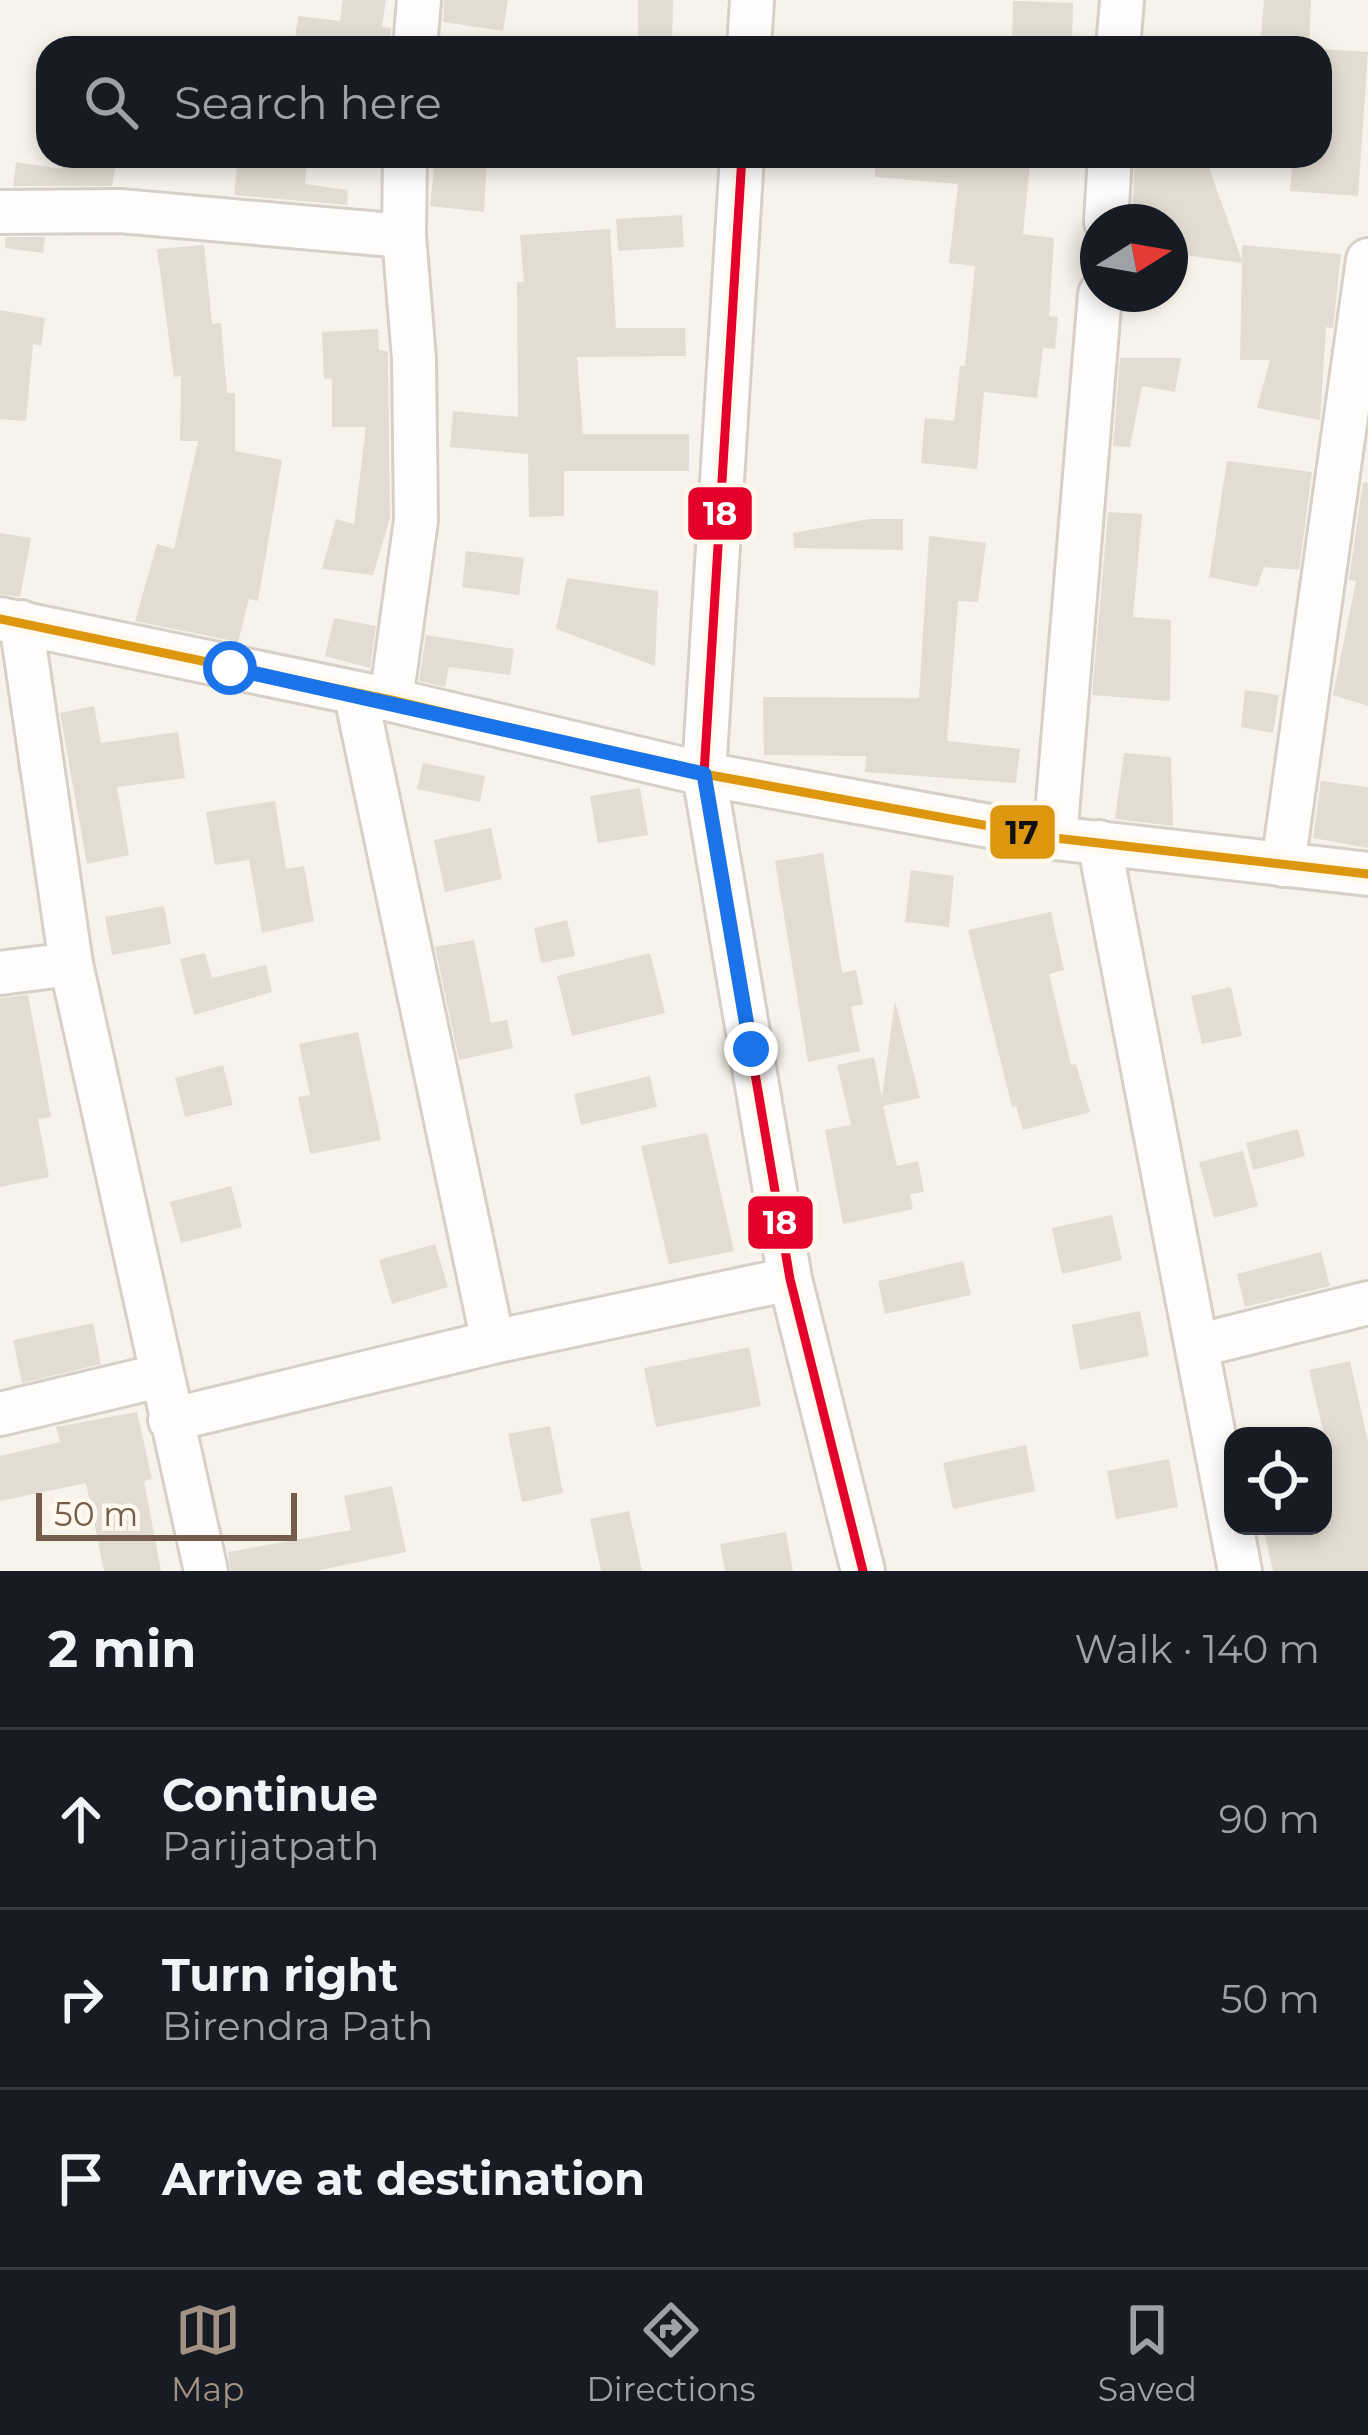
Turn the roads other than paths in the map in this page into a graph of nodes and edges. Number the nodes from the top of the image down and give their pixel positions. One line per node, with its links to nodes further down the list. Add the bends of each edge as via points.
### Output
1 (419, 0): 4 (street)
2 (752, 0): 5 (street)
3 (1122, 0): 6 (street)
4 (416, 36)
5 (750, 36)
6 (1119, 36)
7 (405, 168): 12 (street)
8 (741, 168): 17 (street)
9 (1109, 168): 10 (street)
10 (1107, 204)
11 (0, 212): 12 (street, via 120,211)
12 (404, 236): 16 (street, via 416,520)
13 (1368, 260): 20 (street)
14 (1099, 312): 18 (street)
15 (10, 621): 16 (street); 22 (street)
16 (373, 698): 17 (street); 26 (street)
17 (704, 774): 18 (street); 24 (street)
18 (1055, 838): 19 (street)
19 (1100, 842): 20 (street); 27 (street)
20 (1283, 865): 21 (street)
21 (1368, 874)
22 (70, 964): 23 (street); 28 (street)
23 (0, 973)
24 (790, 1280): 26 (street); 32 (street)
25 (1368, 1303): 27 (street)
26 (493, 1342): 30 (street)
27 (1200, 1345): 33 (street)
28 (159, 1376): 29 (street); 30 (street)
29 (0, 1414)
30 (170, 1420): 31 (street)
31 (206, 1571)
32 (863, 1571)
33 (1240, 1571)

